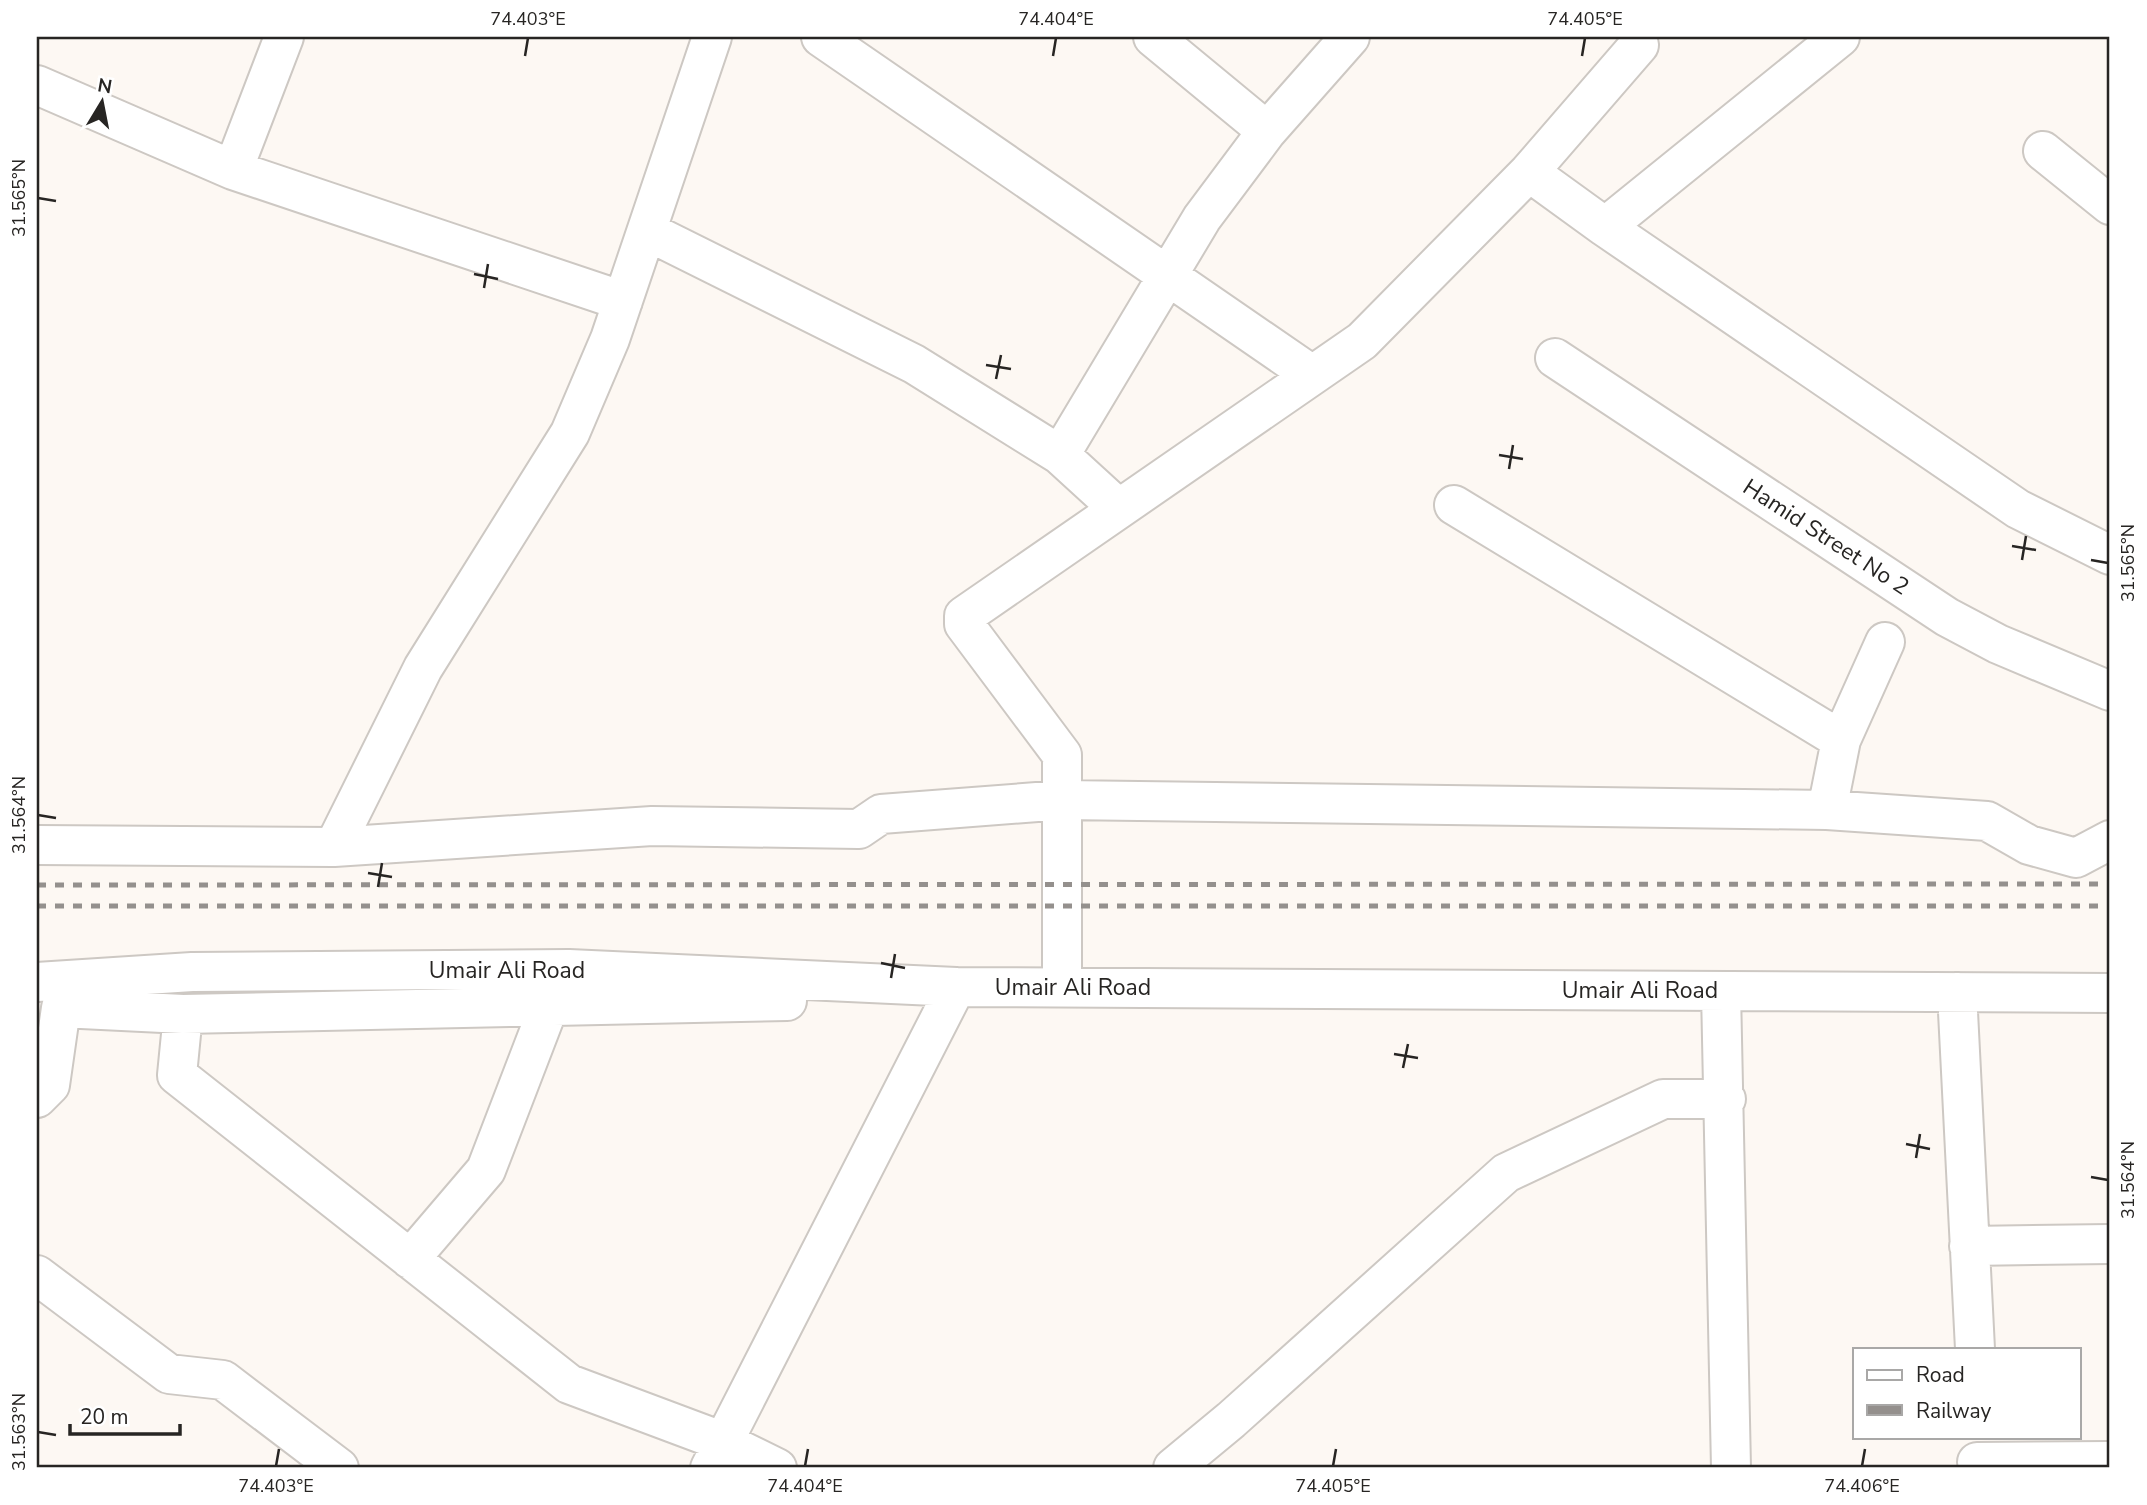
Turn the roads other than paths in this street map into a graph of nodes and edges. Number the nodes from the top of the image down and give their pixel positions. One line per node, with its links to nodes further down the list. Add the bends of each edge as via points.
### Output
1 (284, 37): 11 (street)
2 (712, 37): 15 (street)
3 (821, 37): 16 (street)
4 (1153, 37): 9 (street)
5 (1350, 37): 9 (street)
6 (1840, 37): 14 (street)
7 (1638, 39): 12 (street)
8 (37, 85): 11 (street)
9 (1267, 131): 16 (street, via 1202,218)
10 (2042, 151): 13 (street)
11 (233, 170): 17 (street)
12 (1529, 172): 14 (street); 19 (street, via 1362,341)
13 (2110, 205)
14 (1605, 228): 23 (street, via 2018,509)
15 (647, 231): 17 (street); 20 (street, via 914,364)
16 (1167, 277): 19 (street); 20 (street)
17 (623, 301): 31 (street, via 570,433 422,668)
18 (1555, 358): 25 (street, Hamid Street No 2, via 1947,617 1998,644)
19 (1312, 375): 22 (street)
20 (1060, 455): 22 (street)
21 (1454, 505): 26 (street)
22 (1118, 508): 27 (street, via 964,616 964,624 1062,755)
23 (2110, 555)
24 (1885, 642): 26 (street)
25 (2110, 691)
26 (1842, 740): 28 (street)
27 (1063, 800): 28 (street); 31 (street, via 881,814 859,829 652,826); 33 (street)
28 (1827, 810): 29 (street, via 1987,821 2029,845 2076,858)
29 (2110, 840)
30 (37, 845): 31 (street)
31 (334, 847)
32 (956, 987): 33 (street, Umair Ali Road); 34 (street, Umair Ali Road, via 569,969 192,972); 38 (street, via 850,999); 47 (street)
33 (1062, 987): 35 (street, Umair Ali Road)
34 (47, 991): 39 (street); 40 (street, via 50,1085)
35 (1721, 991): 36 (street, Umair Ali Road); 41 (street)
36 (1957, 992): 37 (street, Umair Ali Road); 43 (street)
37 (2110, 993)
38 (548, 1006): 39 (street); 44 (street, via 486,1170)
39 (183, 1014): 44 (street, via 177,1075)
40 (37, 1098)
41 (1726, 1099): 52 (street, via 1663,1099 1507,1173); 53 (street)
42 (2110, 1244): 43 (street)
43 (1969, 1246): 46 (street)
44 (410, 1259): 47 (street, via 569,1384)
45 (37, 1275): 50 (street, via 169,1374 223,1380)
46 (1975, 1348)
47 (717, 1455): 51 (street)
48 (1977, 1456): 49 (street)
49 (2110, 1461)
50 (339, 1468)
51 (778, 1468)
52 (1173, 1468)
53 (1731, 1468)

